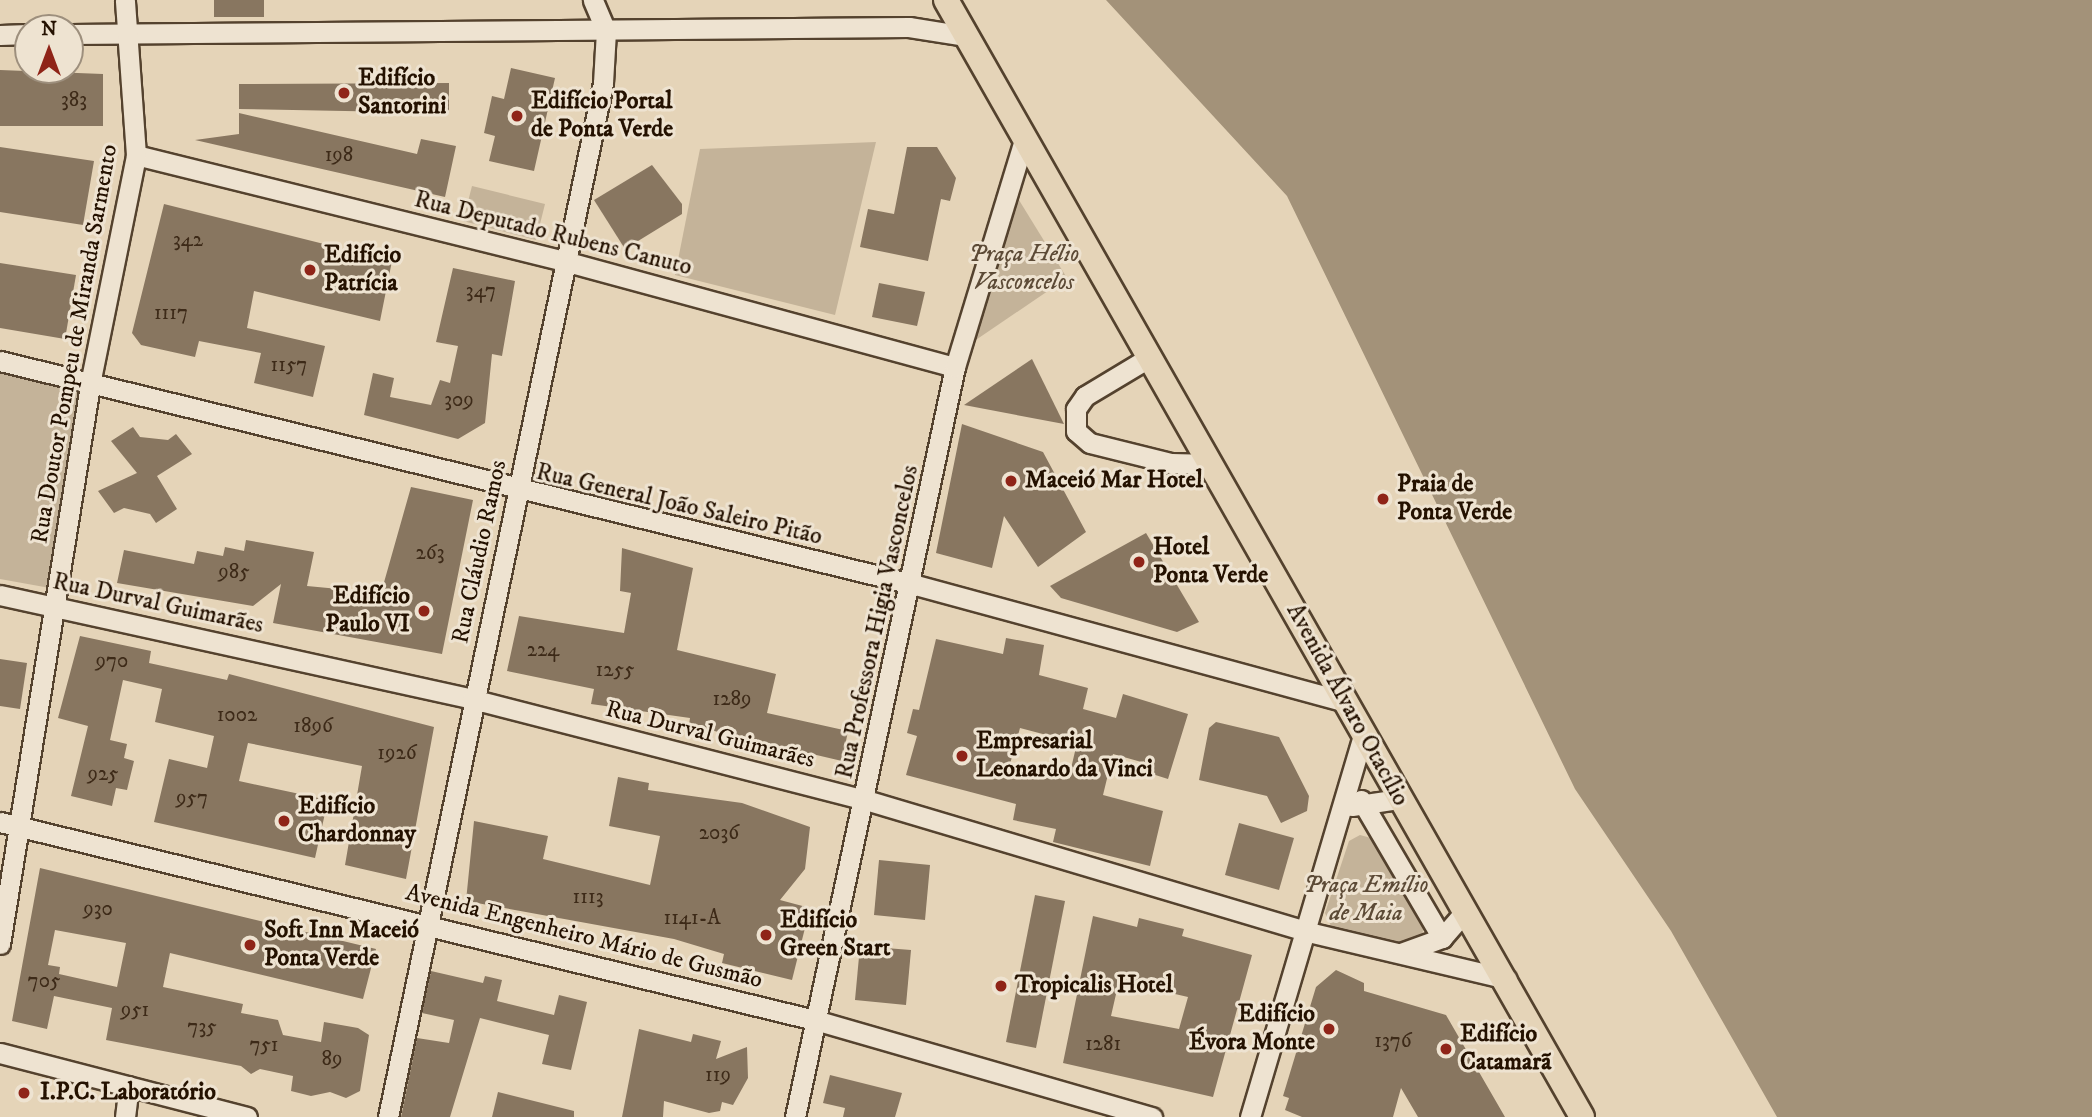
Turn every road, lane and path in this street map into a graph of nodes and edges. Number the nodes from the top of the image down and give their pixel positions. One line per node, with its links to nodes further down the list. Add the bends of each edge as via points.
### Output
1 (125, 0): 6 (street, Rua Doutor Pompeu de Miranda Sarmento)
2 (593, 0): 4 (street, Rua Cláudio Ramos)
3 (946, 0): 7 (main road, Avenida Álvaro Otacílio)
4 (606, 31): 6 (street); 7 (street, via 909,27); 10 (street, Rua Cláudio Ramos, via 603,83)
5 (84, 34): 6 (street)
6 (130, 34): 9 (street, Rua Doutor Pompeu de Miranda Sarmento)
7 (966, 36): 8 (main road, Avenida Álvaro Otacílio)
8 (1024, 140): 11 (main road, Avenida Álvaro Otacílio); 13 (street, Rua Professora Higia Vasconcelos)
9 (136, 155): 10 (street, Rua Deputado Rubens Canuto); 14 (street, Rua Doutor Pompeu de Miranda Sarmento)
10 (564, 261): 13 (street, Rua Deputado Rubens Canuto); 16 (street, Rua Cláudio Ramos)
11 (1150, 357): 15 (main road, Avenida Álvaro Otacílio); 15 (street, via 1085,396 1076,409 1076,431 1090,443 1171,463)
12 (0, 360): 14 (street, Rua General João Saleiro Pitão)
13 (955, 367): 17 (street, Rua Professora Higia Vasconcelos)
14 (91, 379): 16 (street, Rua General João Saleiro Pitão); 19 (street, Rua Doutor Pompeu de Miranda Sarmento)
15 (1211, 464): 21 (main road, Avenida Álvaro Otacílio)
16 (519, 493): 17 (street, Rua General João Saleiro Pitão); 20 (street, Rua Cláudio Ramos)
17 (912, 584): 21 (street, Rua General João Saleiro Pitão); 24 (street, Rua Professora Higia Vasconcelos)
18 (0, 595): 19 (street, Rua Durval Guimarães)
19 (54, 606): 20 (street, Rua Durval Guimarães); 26 (street, Rua Doutor Pompeu de Miranda Sarmento)
20 (472, 699): 24 (street, Rua Durval Guimarães); 28 (street, Rua Cláudio Ramos)
21 (1346, 702): 22 (main road, Avenida Álvaro Otacílio)
22 (1364, 733): 23 (main road, Avenida Álvaro Otacílio); 25 (street)
23 (1399, 799): 25 (street); 27 (main road, Avenida Álvaro Otacílio)
24 (866, 800): 29 (street, Rua Durval Guimarães); 34 (street, Rua Professora Higia Vasconcelos)
25 (1353, 805): 29 (street); 30 (street, Avenida Álvaro Otacílio)
26 (9, 824): 28 (street, Avenida Engenheiro Mário de Gusmão); 31 (street, Rua Doutor Pompeu de Miranda Sarmento)
27 (1466, 910): 30 (street); 33 (main road, Avenida Álvaro Otacílio)
28 (428, 922): 34 (street, Avenida Engenheiro Mário de Gusmão); 39 (street, Rua Cláudio Ramos)
29 (1308, 932): 32 (street, Rua Durval Guimarães); 42 (street)
30 (1442, 938): 32 (street)
31 (0, 944)
32 (1400, 954): 33 (street, Rua Durval Guimarães)
33 (1507, 979): 43 (main road, Avenida Álvaro Otacílio)
34 (815, 1020): 40 (street, Rua Professora Higia Vasconcelos); 41 (street, Avenida Engenheiro Mário de Gusmão)
35 (0, 1053): 36 (street)
36 (129, 1086): 37 (street); 38 (street)
37 (125, 1117)
38 (247, 1117)
39 (388, 1117)
40 (795, 1117)
41 (1152, 1117)
42 (1250, 1117)
43 (1582, 1117)

